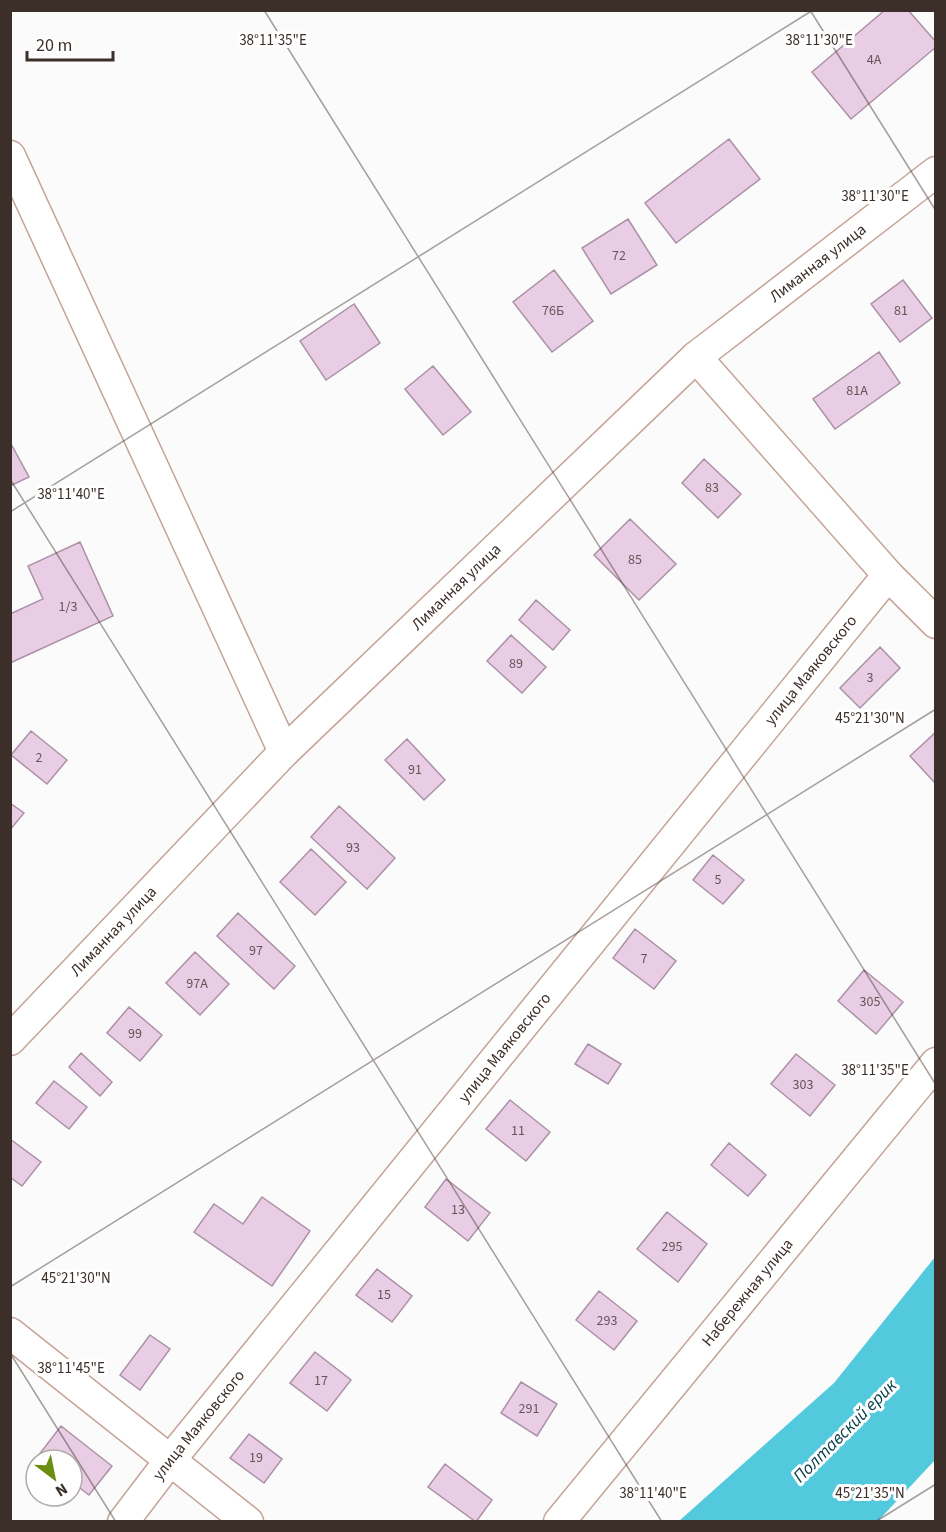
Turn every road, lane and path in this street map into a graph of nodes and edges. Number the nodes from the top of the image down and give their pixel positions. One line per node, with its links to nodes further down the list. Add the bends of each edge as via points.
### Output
1 (10, 156): 6 (street)
2 (936, 172): 3 (street, Лиманная улица)
3 (696, 357): 4 (street); 6 (street, Лиманная улица)
4 (888, 575): 5 (street); 10 (street, улица Маяковского)
5 (936, 623)
6 (284, 752): 7 (street, Лиманная улица)
7 (10, 1040)
8 (936, 1063): 13 (street, Набережная улица)
9 (10, 1333): 10 (street)
10 (171, 1459): 11 (street, улица Маяковского); 12 (street)
11 (123, 1521)
12 (248, 1521)
13 (559, 1521)

